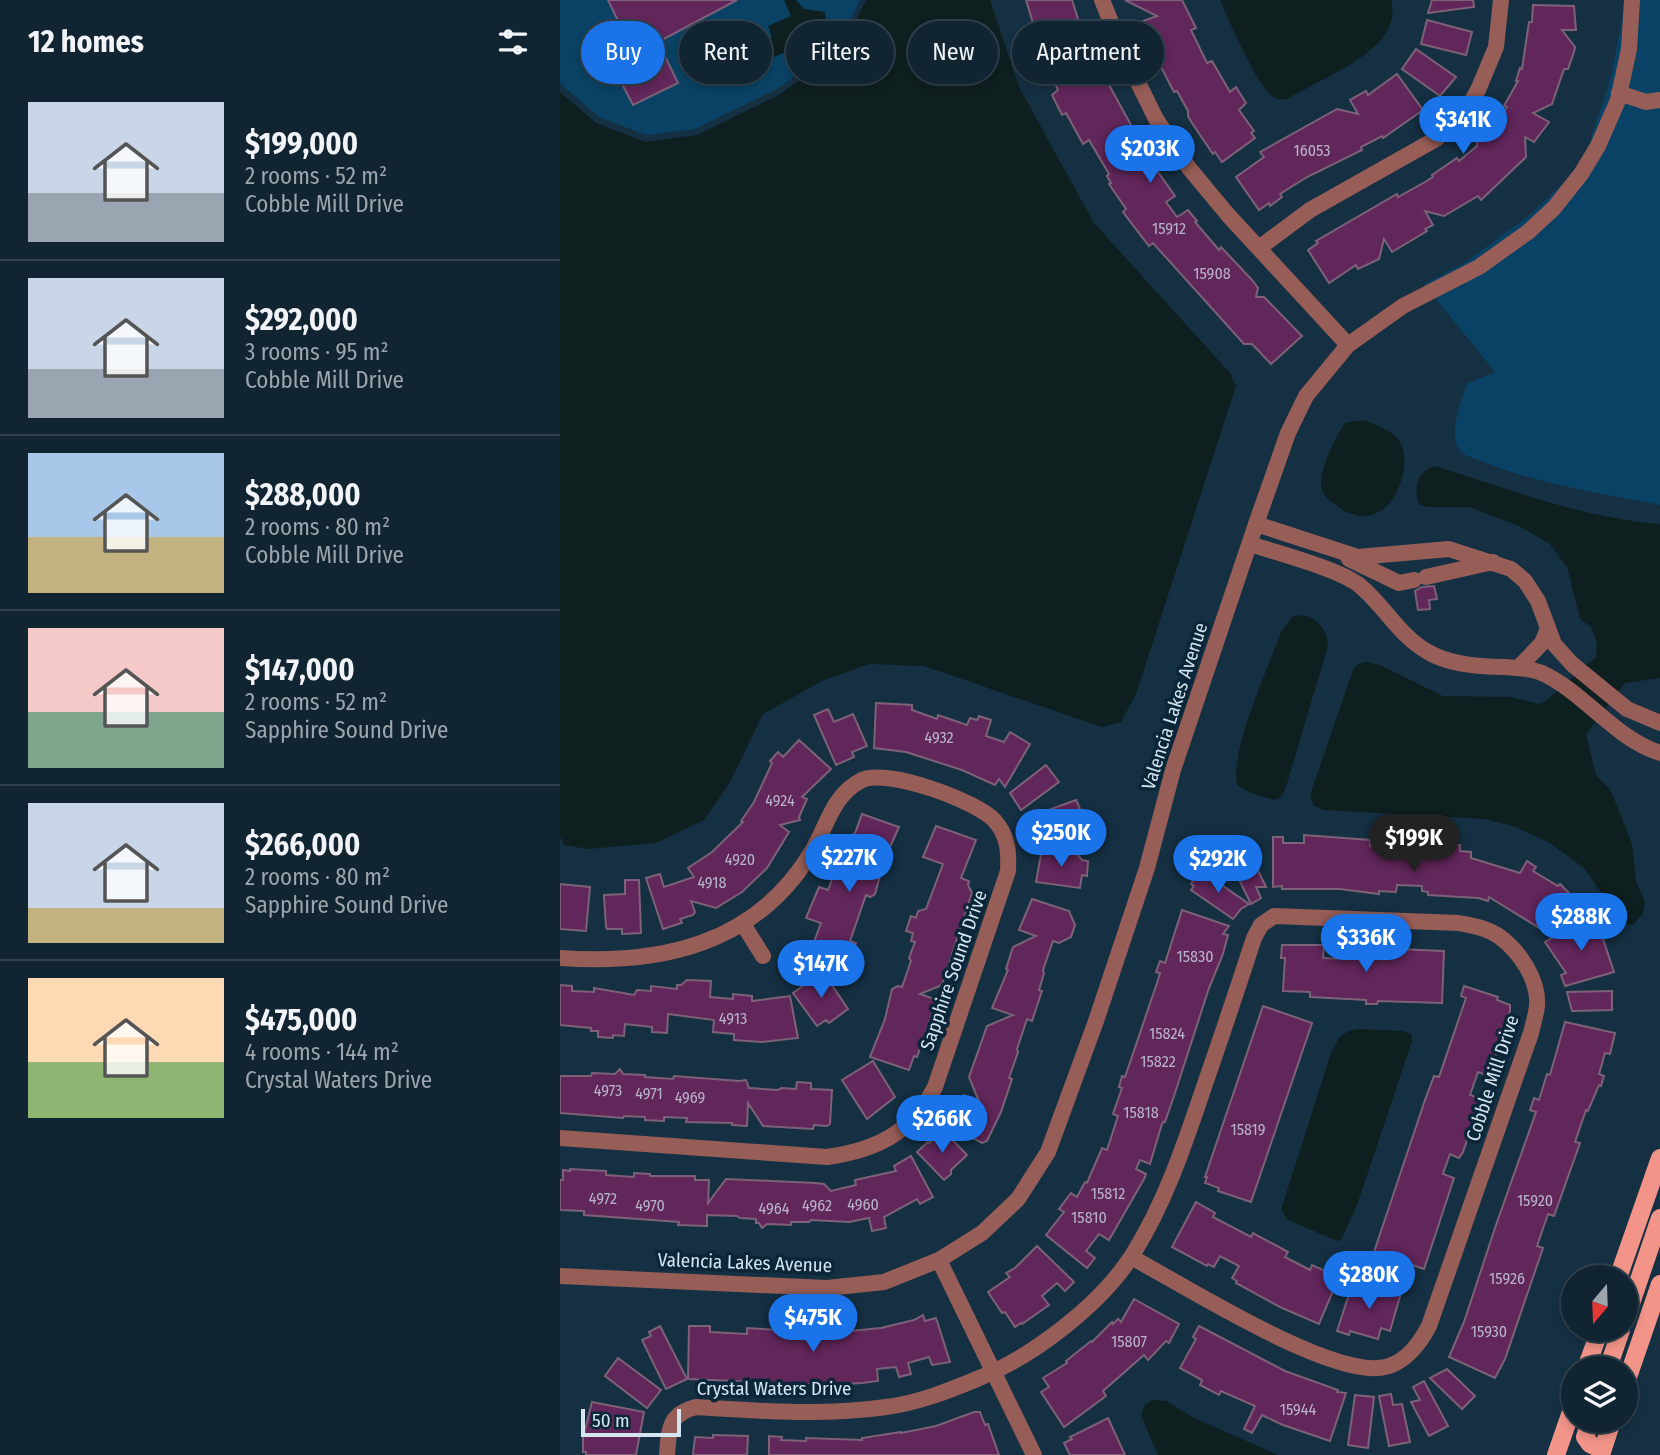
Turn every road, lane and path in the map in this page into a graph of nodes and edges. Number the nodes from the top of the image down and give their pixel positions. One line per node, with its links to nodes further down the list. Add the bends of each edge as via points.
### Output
1 (1102, 0): 6 (street, via 1156,119 1189,168)
2 (1501, 0): 6 (street, via 1496,47 1465,113 1436,139 1310,211)
3 (1632, 0): 4 (street, Valencia Lakes Avenue, via 1629,50)
4 (1619, 93): 5 (street, via 1646,102); 7 (street, Valencia Lakes Avenue, via 1587,164 1537,224 1479,267 1403,306)
5 (1660, 100)
6 (1259, 248): 7 (street)
7 (1348, 345): 8 (street, Valencia Lakes Avenue, via 1306,396)
8 (1256, 524): 9 (street, Valencia Lakes Avenue); 10 (street)
9 (1250, 544): 13 (street, via 1358,584 1429,653 1460,663); 25 (street, Valencia Lakes Avenue, via 1173,770 1147,868 1048,1152 1018,1199 982,1233)
10 (1326, 549): 11 (street, via 1358,557 1449,550); 11 (street, via 1399,583)
11 (1493, 562): 12 (street, via 1525,581)
12 (1548, 628): 13 (street, via 1542,643); 14 (street, via 1554,644 1572,664 1627,709)
13 (1519, 667): 15 (street, via 1540,672 1627,737)
14 (1660, 723)
15 (1660, 753)
16 (743, 924): 17 (street); 18 (street, Sapphire Sound Drive, via 706,942 660,955); 19 (street, Sapphire Sound Drive, via 791,879 814,848 838,800 865,778 889,776 970,803 996,822 1008,844 1008,871 935,1087 919,1114 893,1135 863,1150 827,1157)
17 (763, 956)
18 (560, 958)
19 (560, 1138)
20 (1660, 1158): 21 (main road)
21 (1653, 1178): 22 (main road); 26 (main road)
22 (1660, 1206)
23 (1660, 1218): 28 (main road)
24 (1131, 1256): 24 (street, Cobble Mill Drive, via 1281,1338 1329,1358 1380,1369 1403,1359 1430,1326 1531,1033 1537,1004 1533,979 1521,959 1499,936 1459,923 1274,916 1261,925 1177,1167); 31 (street, Cobble Mill Drive, via 1065,1326)
25 (939, 1260): 27 (street, Valencia Lakes Avenue, via 884,1282 827,1288); 31 (street)
26 (1623, 1265)
27 (560, 1276)
28 (1638, 1283)
29 (1660, 1284): 30 (main road)
30 (1635, 1356)
31 (993, 1373): 36 (street, Crystal Waters Drive, via 937,1396 888,1407 829,1412 683,1410 668,1433); 37 (street)
32 (1564, 1433): 38 (main road)
33 (1586, 1433): 35 (main road, via 1590,1444)
34 (1608, 1433): 35 (main road)
35 (1602, 1452)
36 (667, 1455)
37 (1034, 1455)
38 (1556, 1455)

